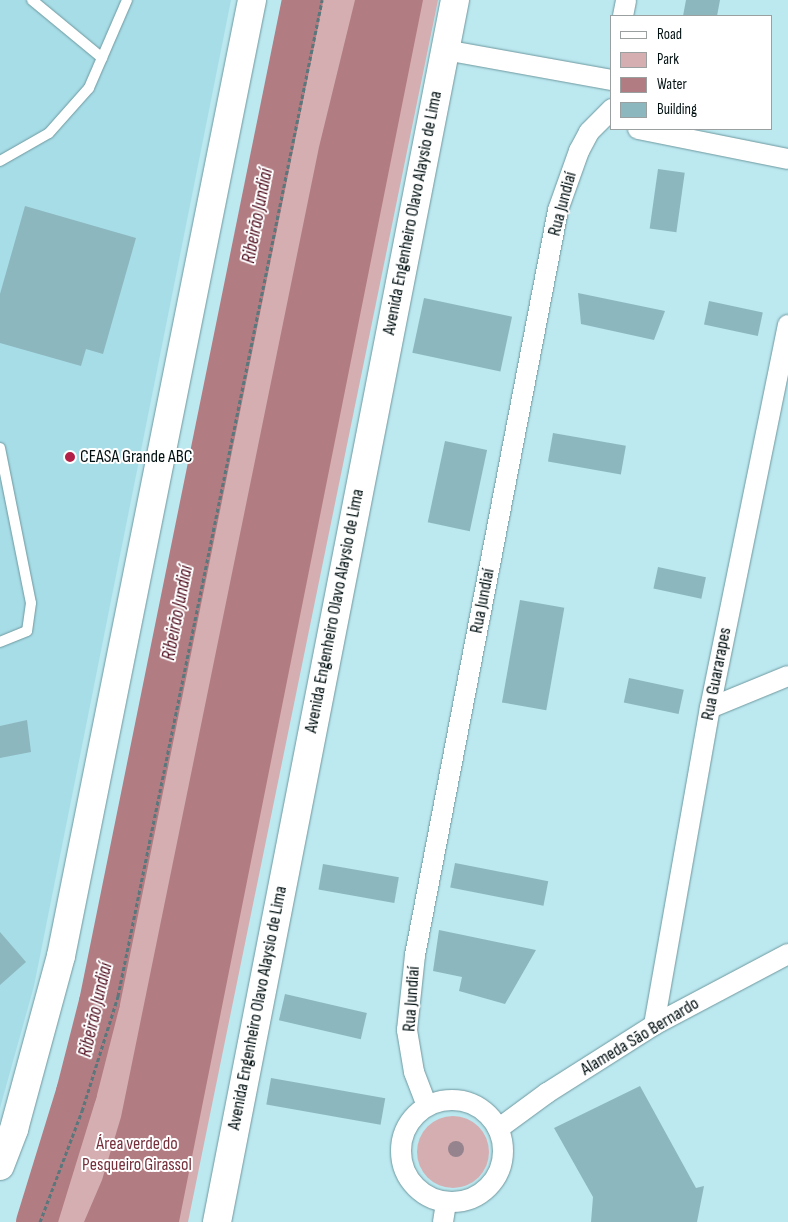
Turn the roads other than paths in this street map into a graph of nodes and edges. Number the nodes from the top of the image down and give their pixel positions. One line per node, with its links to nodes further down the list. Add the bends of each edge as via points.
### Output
1 (32, 0): 8 (lane)
2 (127, 0): 8 (lane)
3 (252, 0): 24 (main road, via 60,956 14,1129)
4 (455, 0): 7 (main road, Avenida Engenheiro Olavo Alaysio de Lima)
5 (626, 0): 6 (street)
6 (623, 15)
7 (445, 50): 9 (street); 26 (main road, Avenida Engenheiro Olavo Alaysio de Lima)
8 (102, 58): 13 (lane, via 89,88 49,133)
9 (610, 80)
10 (610, 111): 22 (street, Rua Jundiaí, via 590,132 579,151 558,210 415,956 407,1030 414,1072)
11 (643, 130): 12 (street)
12 (788, 159)
13 (0, 161)
14 (788, 325): 15 (street, Rua Guararapes)
15 (780, 402): 19 (street, Rua Guararapes)
16 (0, 448): 17 (lane, via 31,603 27,631)
17 (0, 642)
18 (788, 676): 19 (street)
19 (710, 708): 21 (street, Rua Guararapes)
20 (787, 956): 21 (street, Alameda São Bernardo)
21 (654, 1025): 23 (street, Alameda São Bernardo, via 546,1093)
22 (426, 1106): 23 (street, via 442,1100 459,1100 475,1105 489,1115); 25 (street, via 415,1115 401,1140 403,1169 420,1192)
23 (498, 1129): 25 (street, via 503,1160 489,1187)
24 (0, 1166)
25 (444, 1212)
26 (216, 1222)

